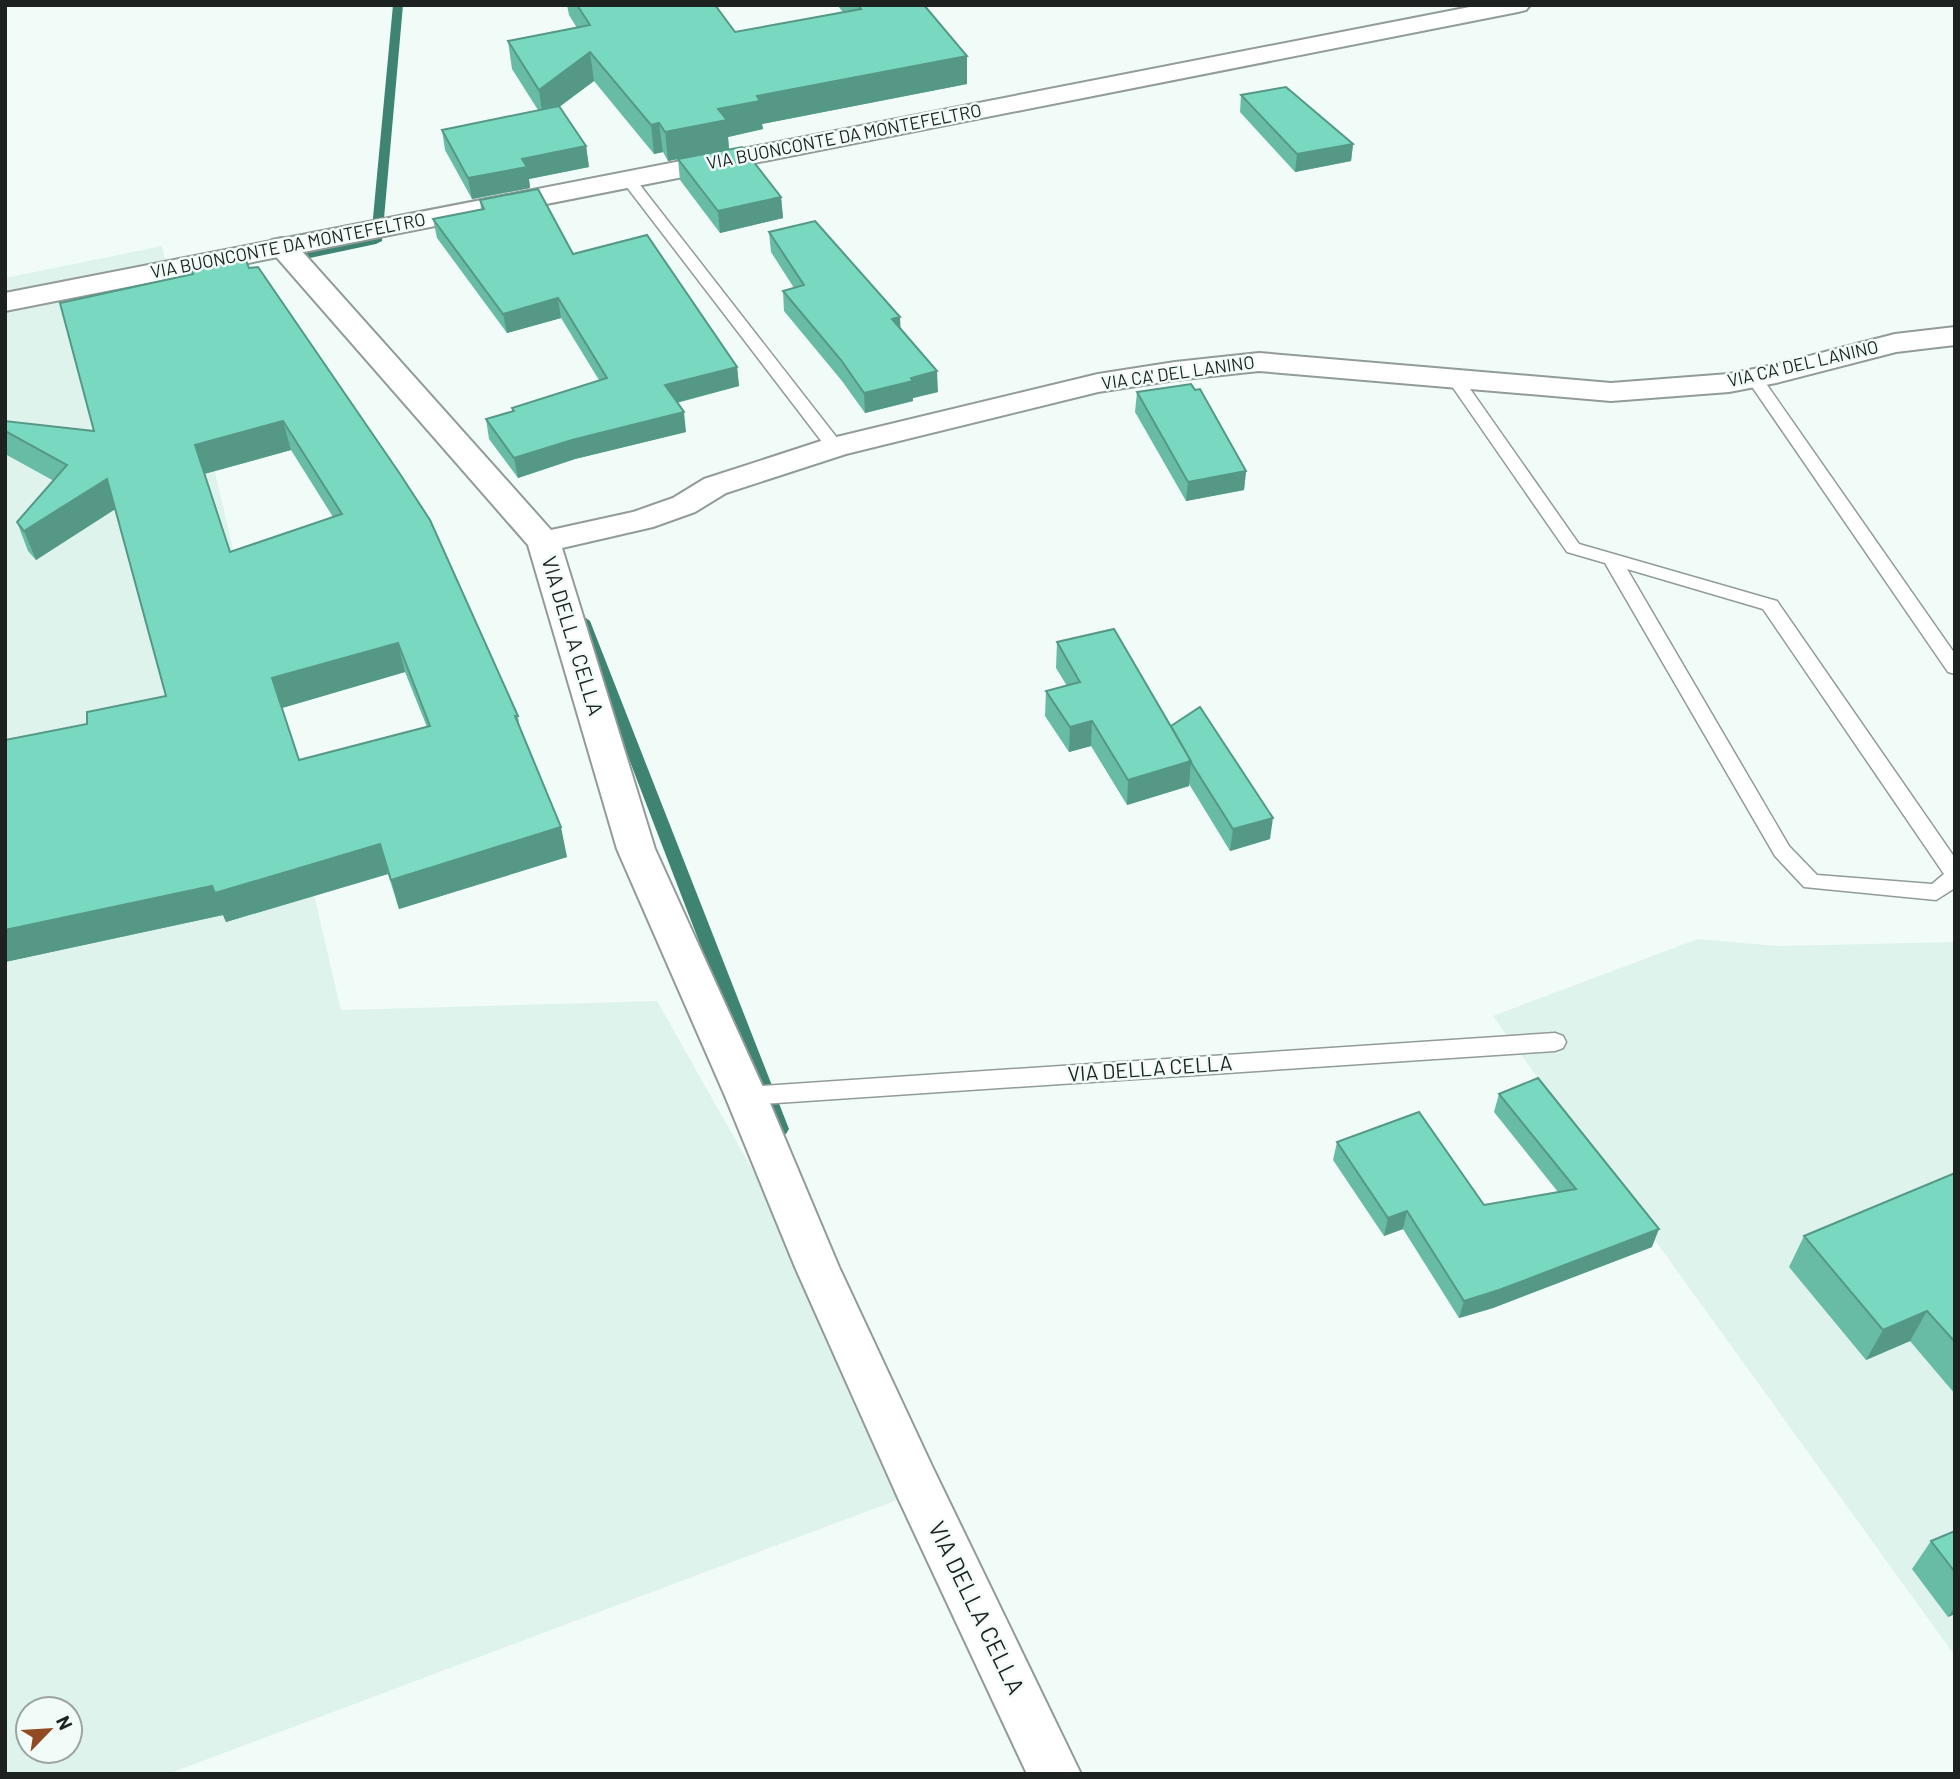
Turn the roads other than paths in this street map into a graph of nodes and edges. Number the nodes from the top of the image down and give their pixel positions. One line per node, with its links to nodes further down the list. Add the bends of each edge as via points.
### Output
1 (1518, 5): 2 (street, VIA BUONCONTE DA MONTEFELTRO)
2 (628, 179): 3 (street, VIA BUONCONTE DA MONTEFELTRO); 8 (lane)
3 (282, 246): 4 (street, VIA BUONCONTE DA MONTEFELTRO); 9 (street, VIA DELLA CELLA)
4 (5, 302)
5 (1955, 336): 6 (street, VIA CA' DEL LANINO, via 1895,343)
6 (1754, 378): 7 (street, VIA CA' DEL LANINO, via 1611,392); 11 (lane)
7 (1455, 379): 8 (street, VIA CA' DEL LANINO, via 1259,362 1175,370 1098,383); 10 (lane, via 1573,548)
8 (835, 447): 9 (street, VIA CA' DEL LANINO, via 715,486 684,505 642,520)
9 (544, 542): 14 (street, VIA DELLA CELLA, via 636,849)
10 (1612, 560): 12 (lane, via 1770,605); 12 (lane, via 1782,851 1811,882 1936,892)
11 (1955, 668)
12 (1955, 876)
13 (1555, 1042): 14 (lane, VIA DELLA CELLA)
14 (746, 1096): 15 (street, VIA DELLA CELLA, via 828,1292)
15 (1055, 1774)

